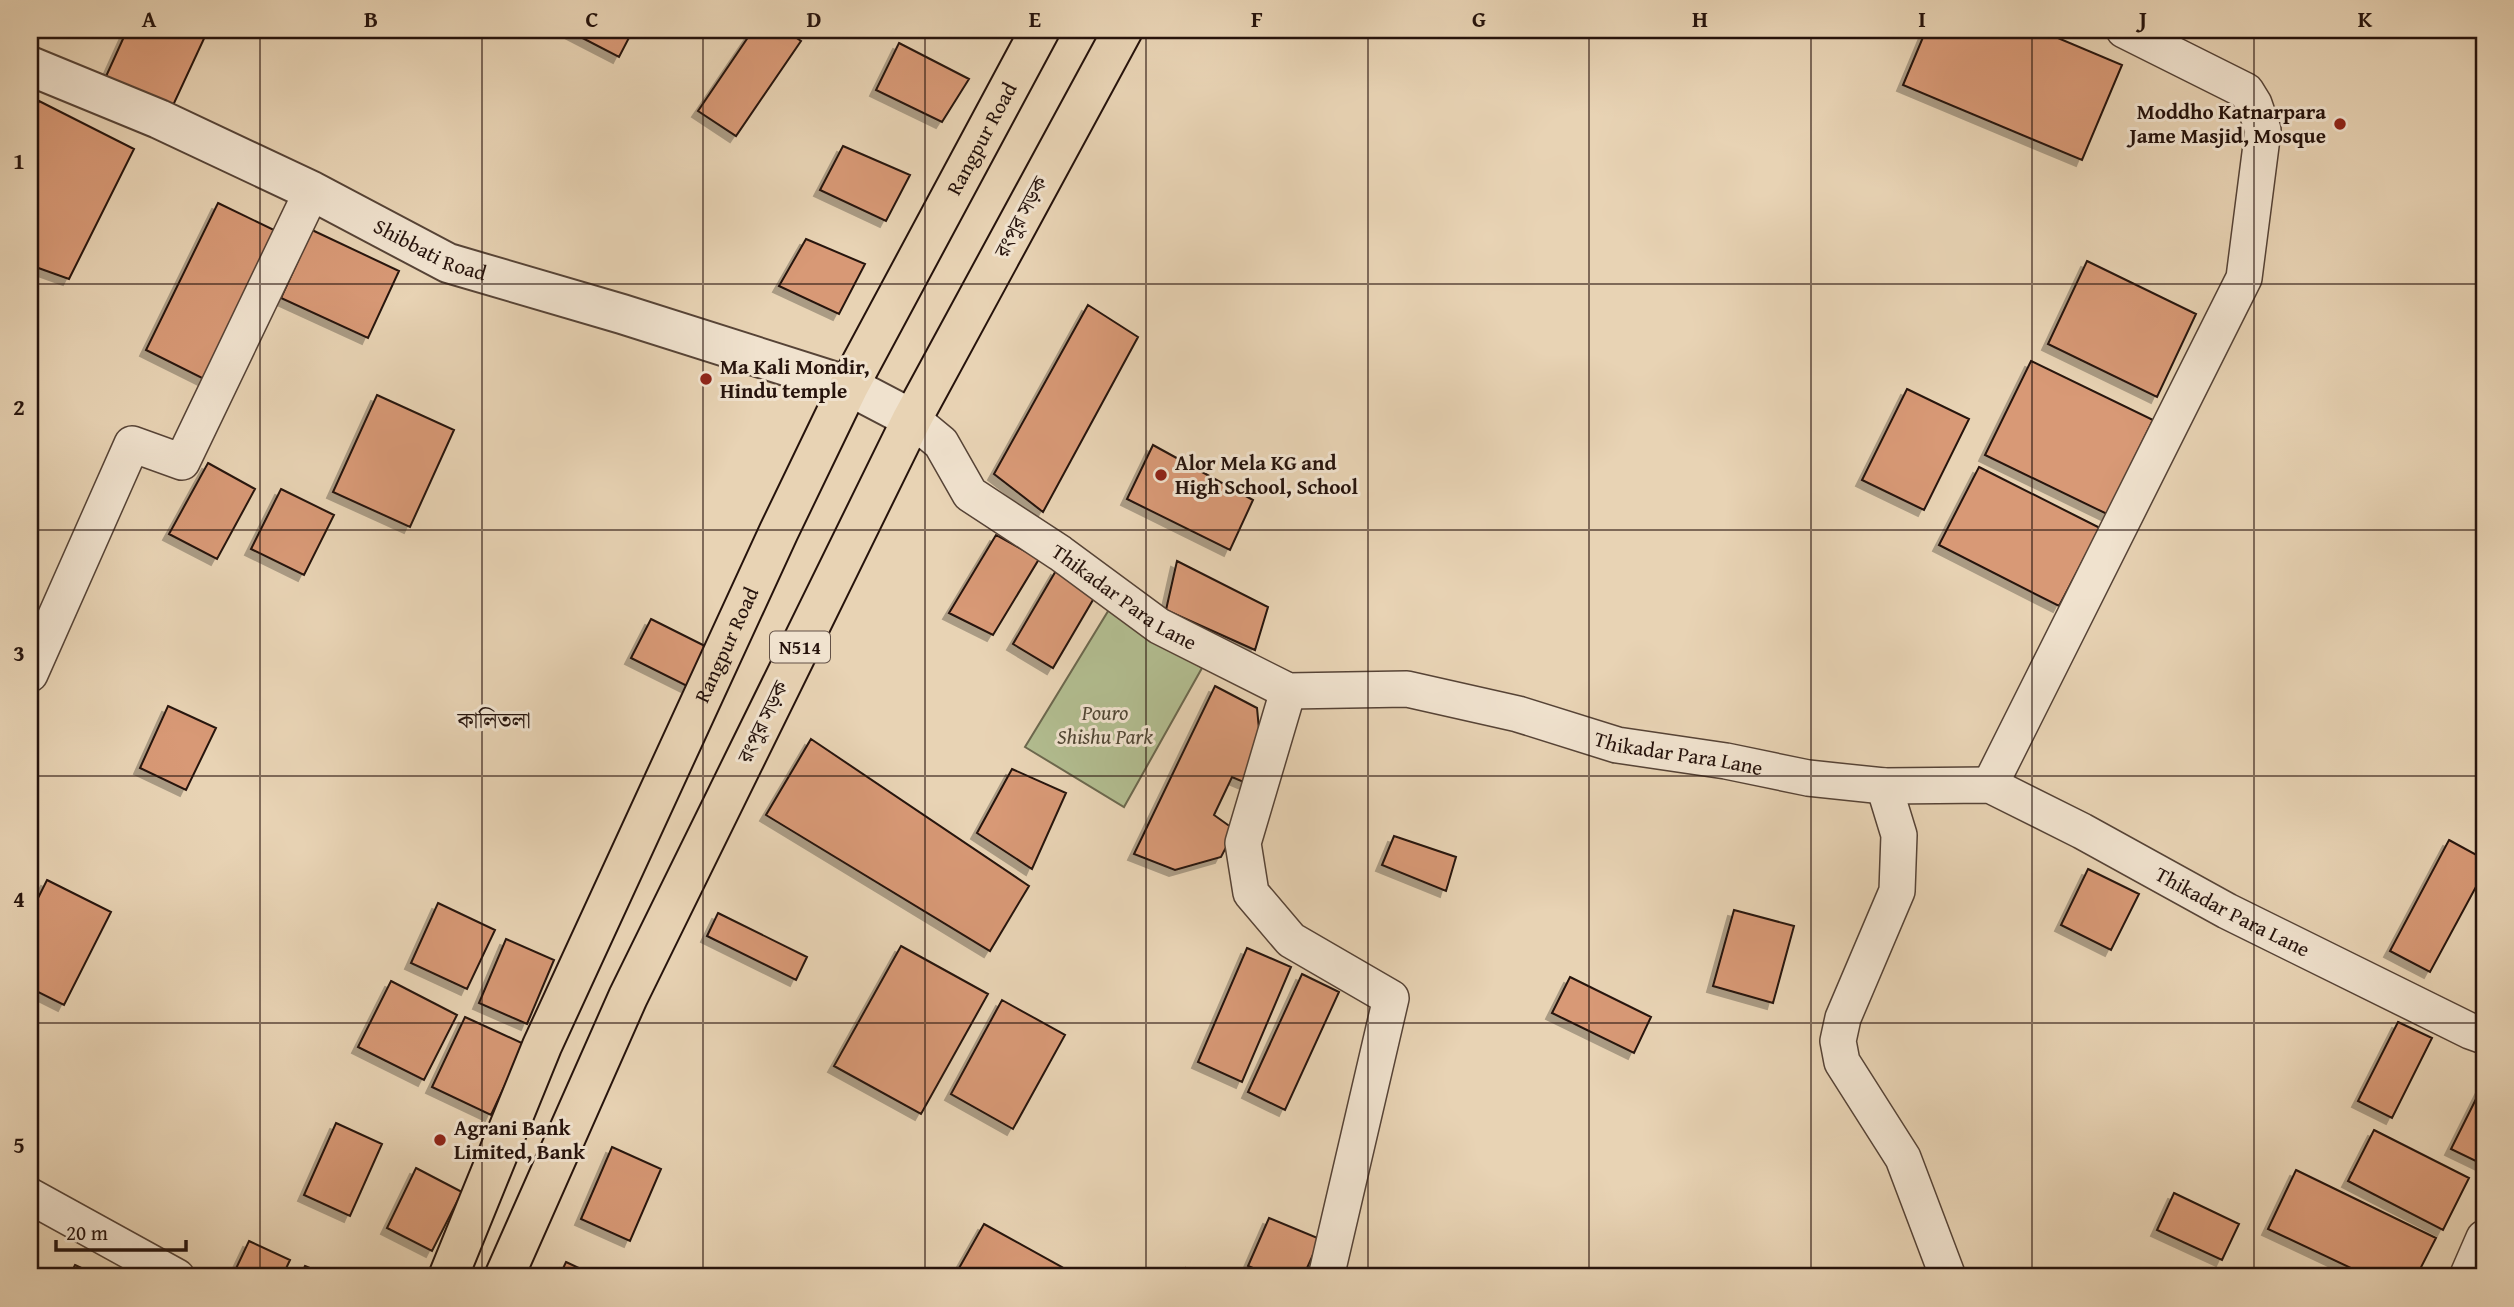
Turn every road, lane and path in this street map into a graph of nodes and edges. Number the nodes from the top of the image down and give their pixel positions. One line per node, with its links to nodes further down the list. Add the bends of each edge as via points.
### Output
1 (1040, 30): 6 (highway, Rangpur Road)
2 (1123, 30): 7 (highway, রংপুর সড়ক / N514)
3 (2124, 30): 10 (street, via 2246,91 2254,104 2263,130 2244,278)
4 (30, 66): 5 (street, Shibbati Road, via 159,119)
5 (312, 191): 6 (street, Shibbati Road, via 448,263); 8 (street, via 182,462 132,444)
6 (849, 386): 7 (street, Shibbati Road); 16 (highway, Rangpur Road, via 542,1046)
7 (912, 419): 9 (street, Thikadar Para Lane, via 941,443 971,494 1060,552 1159,626); 17 (highway, রংপুর সড়ক / N514, via 628,997)
8 (30, 674)
9 (1288, 691): 11 (street, Thikadar Para Lane, via 1407,689 1518,714 1617,745 1808,778); 18 (street, via 1243,843 1251,893 1291,940 1391,998)
10 (1990, 785): 11 (street, Thikadar Para Lane); 12 (street, Thikadar Para Lane, via 2239,917)
11 (1884, 786): 19 (street, via 1899,835 1898,891 1843,1018 1838,1041 1842,1062 1903,1158)
12 (2484, 1036)
13 (30, 1196): 15 (street)
14 (2484, 1238): 20 (street)
15 (177, 1277)
16 (447, 1277)
17 (504, 1277)
18 (1326, 1277)
19 (1948, 1277)
20 (2467, 1277)

